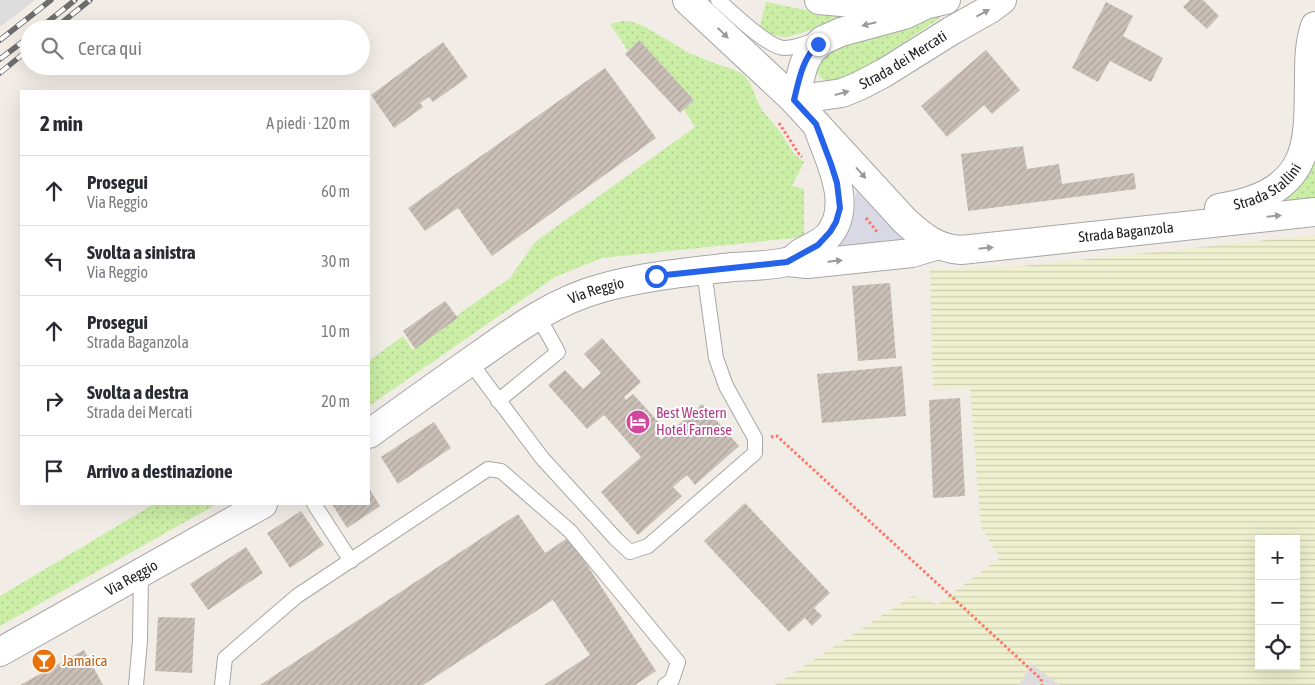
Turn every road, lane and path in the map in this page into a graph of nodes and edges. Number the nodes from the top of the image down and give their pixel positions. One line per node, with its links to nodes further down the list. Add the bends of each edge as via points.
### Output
1 (687, 0): 8 (street, one-way to 8)
2 (718, 0): 7 (lane, via 770,44 779,47 792,47)
3 (819, 0): 5 (street, via 863,4)
4 (1002, 0): 8 (street, Strada dei Mercati, one-way to 4, via 842,94 855,88)
5 (937, 2): 7 (street, one-way to 7, via 904,15)
6 (1315, 26): 14 (street, Strada Stallini, via 1309,53 1307,138 1293,172 1283,183 1258,198 1201,213)
7 (841, 32): 8 (street, via 822,40 810,52)
8 (794, 100): 10 (street, Strada Baganzola)
9 (778, 122): 11 (path)
10 (816, 124): 12 (street, Via Reggio, via 836,178); 15 (street, Strada Baganzola, one-way to 15, via 904,221)
11 (807, 161)
12 (840, 208): 16 (path, via 859,209 886,243); 17 (street, Via Reggio, via 827,237)
13 (1315, 212): 14 (street, Strada Baganzola, one-way to 13)
14 (1156, 230): 15 (street, Strada Baganzola, one-way to 14, via 962,250)
15 (938, 245): 16 (street, Strada Baganzola, via 912,253)
16 (888, 255): 17 (street, Strada Baganzola, one-way to 16, via 808,264)
17 (787, 262): 18 (street, Via Reggio)
18 (704, 271): 19 (street, Via Reggio, via 656,276 605,287 573,298); 23 (lane, via 716,358 726,386)
19 (538, 316): 20 (street, Via Reggio); 21 (lane, via 558,352)
20 (470, 362): 21 (lane); 22 (street, Via Reggio)
21 (498, 400): 23 (lane, via 542,458 630,552 648,546 755,453)
22 (370, 433)
23 (755, 438): 32 (path, via 776,436 1041,679)
24 (261, 505): 27 (street, Via Reggio)
25 (315, 505): 26 (lane)
26 (351, 561): 30 (lane, via 296,596 225,658); 31 (lane, via 488,469 502,471 570,531 678,662 672,680)
27 (141, 573): 28 (street, Via Reggio); 29 (lane)
28 (0, 652)
29 (137, 684)
30 (222, 685)
31 (665, 685)
32 (1042, 685)

